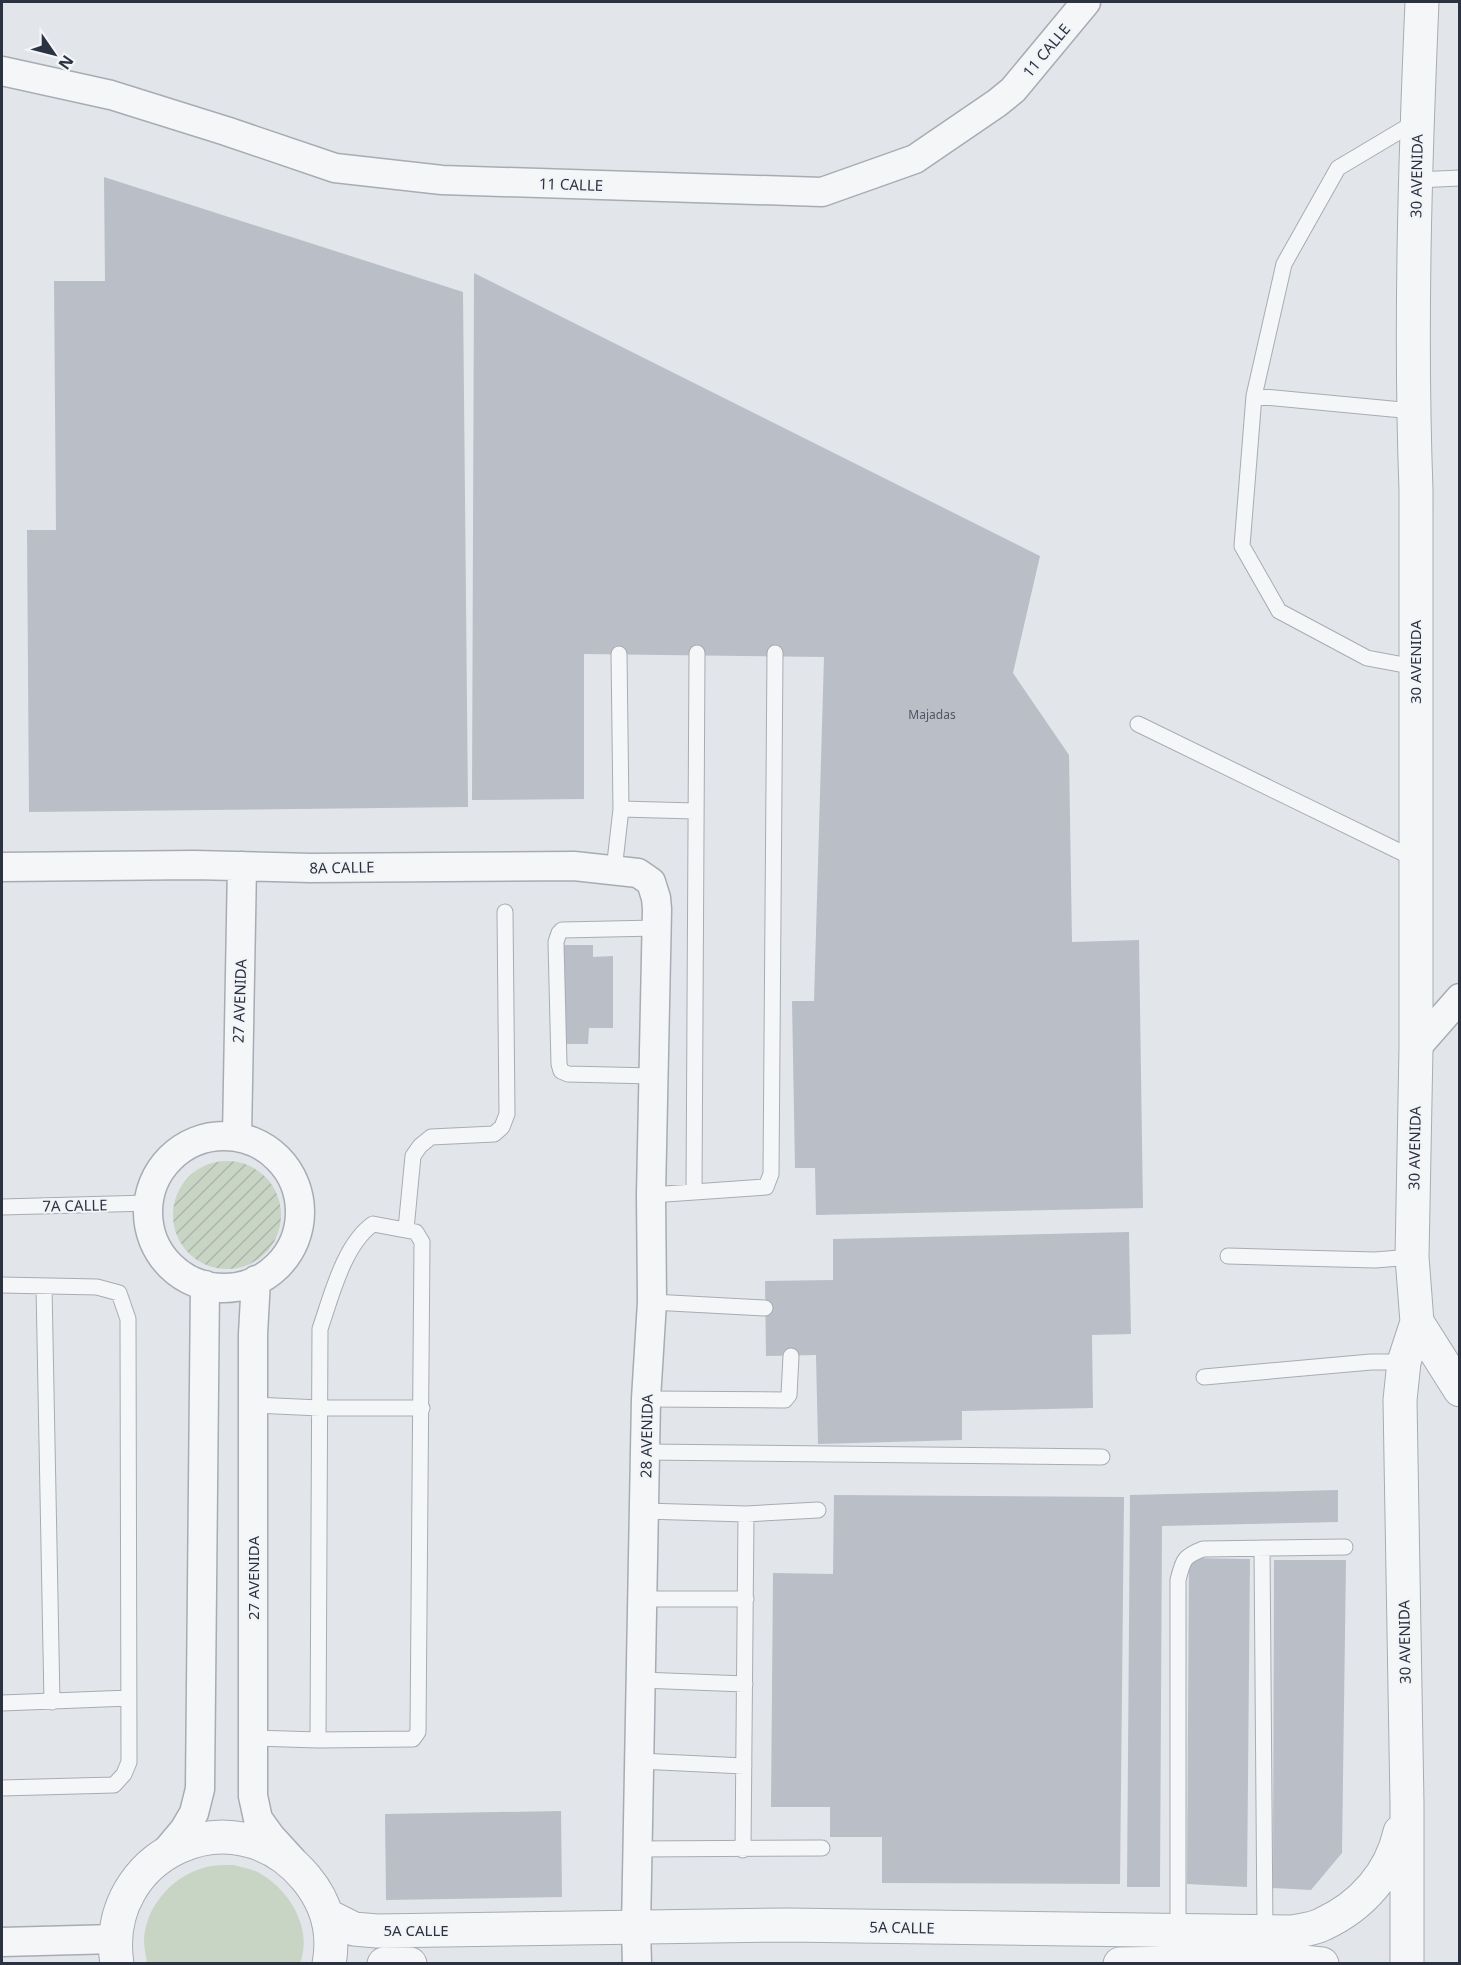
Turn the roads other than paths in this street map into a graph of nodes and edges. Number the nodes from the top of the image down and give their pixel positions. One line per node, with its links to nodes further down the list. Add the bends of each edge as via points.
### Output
1 (1086, 2): 3 (street, 11 CALLE, via 1013,90 997,103 915,159 822,192 442,180 335,168 111,95)
2 (1422, 2): 4 (street, 30 AVENIDA)
3 (2, 71)
4 (1417, 121): 6 (street, 30 AVENIDA); 7 (lane, via 1338,168 1284,264)
5 (1460, 178): 6 (lane)
6 (1416, 180): 8 (street, 30 AVENIDA)
7 (1254, 396): 8 (lane); 12 (lane, via 1242,546 1279,611 1367,658)
8 (1413, 411): 12 (street, 30 AVENIDA)
9 (697, 653): 15 (lane)
10 (775, 653): 26 (lane, via 771,1174 766,1187)
11 (619, 654): 14 (lane)
12 (1415, 667): 16 (street, 30 AVENIDA)
13 (1138, 724): 16 (lane)
14 (621, 809): 15 (lane); 19 (lane)
15 (695, 812): 26 (lane)
16 (1415, 859): 23 (street, 30 AVENIDA)
17 (234, 866): 18 (street, 8A CALLE); 19 (street, 8A CALLE, via 574,866); 25 (street, 27 AVENIDA)
18 (2, 867)
19 (614, 870): 21 (street, 8A CALLE, via 638,873 648,879 654,890)
20 (505, 912): 30 (lane, via 507,1114 494,1134 431,1137 420,1146 413,1156)
21 (656, 919): 24 (street, 28 AVENIDA); 24 (lane, via 562,930 556,942 561,1071)
22 (1460, 998): 23 (street)
23 (1416, 1048): 32 (street, 30 AVENIDA)
24 (653, 1076): 27 (street, 28 AVENIDA)
25 (230, 1136): 28 (street, via 196,1141 173,1156 157,1177); 33 (street, via 265,1147 281,1162 293,1181 300,1210 296,1234 287,1253)
26 (694, 1192): 27 (lane)
27 (651, 1195): 37 (street, 28 AVENIDA)
28 (149, 1203): 29 (lane, 7A CALLE); 35 (street, via 148,1219 157,1248 166,1261 190,1280)
29 (2, 1207)
30 (406, 1229): 47 (lane, via 373,1224 354,1244 320,1329); 48 (lane, via 416,1232 422,1242)
31 (1228, 1256): 32 (lane, via 1375,1260)
32 (1412, 1257): 39 (street, 30 AVENIDA)
33 (256, 1280): 35 (street, via 236,1287); 46 (street, 27 AVENIDA)
34 (2, 1285): 36 (lane)
35 (205, 1285): 72 (street, via 200,1789 194,1814)
36 (44, 1286): 60 (lane, via 97,1287 119,1293 128,1319); 61 (lane)
37 (652, 1302): 38 (lane); 44 (street, 28 AVENIDA)
38 (765, 1308)
39 (1417, 1322): 41 (street, 30 AVENIDA); 43 (street, 30 AVENIDA)
40 (791, 1356): 44 (lane, via 789,1395 785,1400)
41 (1404, 1362): 42 (lane); 45 (street, 30 AVENIDA)
42 (1204, 1377)
43 (1460, 1392): 45 (street, via 1430,1387)
44 (646, 1399): 49 (street, 28 AVENIDA)
45 (1400, 1400): 68 (street, 30 AVENIDA)
46 (253, 1405): 47 (lane); 63 (street, 27 AVENIDA)
47 (320, 1408): 48 (lane); 64 (lane)
48 (422, 1408): 64 (lane, via 417,1731 413,1739)
49 (645, 1452): 50 (lane); 52 (street, 28 AVENIDA)
50 (1102, 1457)
51 (818, 1510): 53 (lane)
52 (644, 1511): 53 (lane); 56 (street, 28 AVENIDA)
53 (746, 1514): 57 (lane)
54 (1345, 1547): 55 (lane)
55 (1262, 1548): 76 (lane, via 1203,1549 1189,1554 1178,1580); 77 (lane)
56 (642, 1599): 57 (lane); 58 (street, 28 AVENIDA)
57 (746, 1599): 59 (lane)
58 (641, 1680): 59 (lane); 65 (street, 28 AVENIDA)
59 (745, 1684): 66 (lane)
60 (129, 1698): 61 (lane); 67 (lane, via 129,1762 114,1785)
61 (52, 1702): 62 (lane)
62 (2, 1703)
63 (253, 1738): 64 (lane); 73 (street, 27 AVENIDA, via 252,1796 258,1819)
64 (318, 1740)
65 (639, 1761): 66 (lane); 70 (street, 28 AVENIDA)
66 (744, 1766): 71 (lane)
67 (2, 1788)
68 (1407, 1804): 77 (street, 5A CALLE, via 1397,1848 1378,1884 1347,1911 1321,1926); 87 (street, 30 AVENIDA)
69 (822, 1848): 71 (lane)
70 (637, 1849): 71 (lane); 75 (street, 28 AVENIDA)
71 (743, 1850)
72 (163, 1855): 73 (street, via 194,1840 237,1837 266,1845); 79 (street, via 135,1883 123,1905 117,1924)
73 (293, 1862): 74 (street, via 318,1891)
74 (328, 1916): 75 (street, 5A CALLE, via 354,1929 377,1931); 81 (street)
75 (636, 1929): 76 (street, 5A CALLE, via 787,1925); 84 (street, 28 AVENIDA)
76 (1178, 1930): 77 (street, 5A CALLE)
77 (1264, 1932)
78 (2, 1942): 79 (street)
79 (116, 1951)
80 (1170, 1963): 85 (street); 86 (street)
81 (329, 1964)
82 (384, 1964): 83 (street)
83 (410, 1964)
84 (637, 1964)
85 (1120, 1964)
86 (1322, 1964)
87 (1407, 1964)

